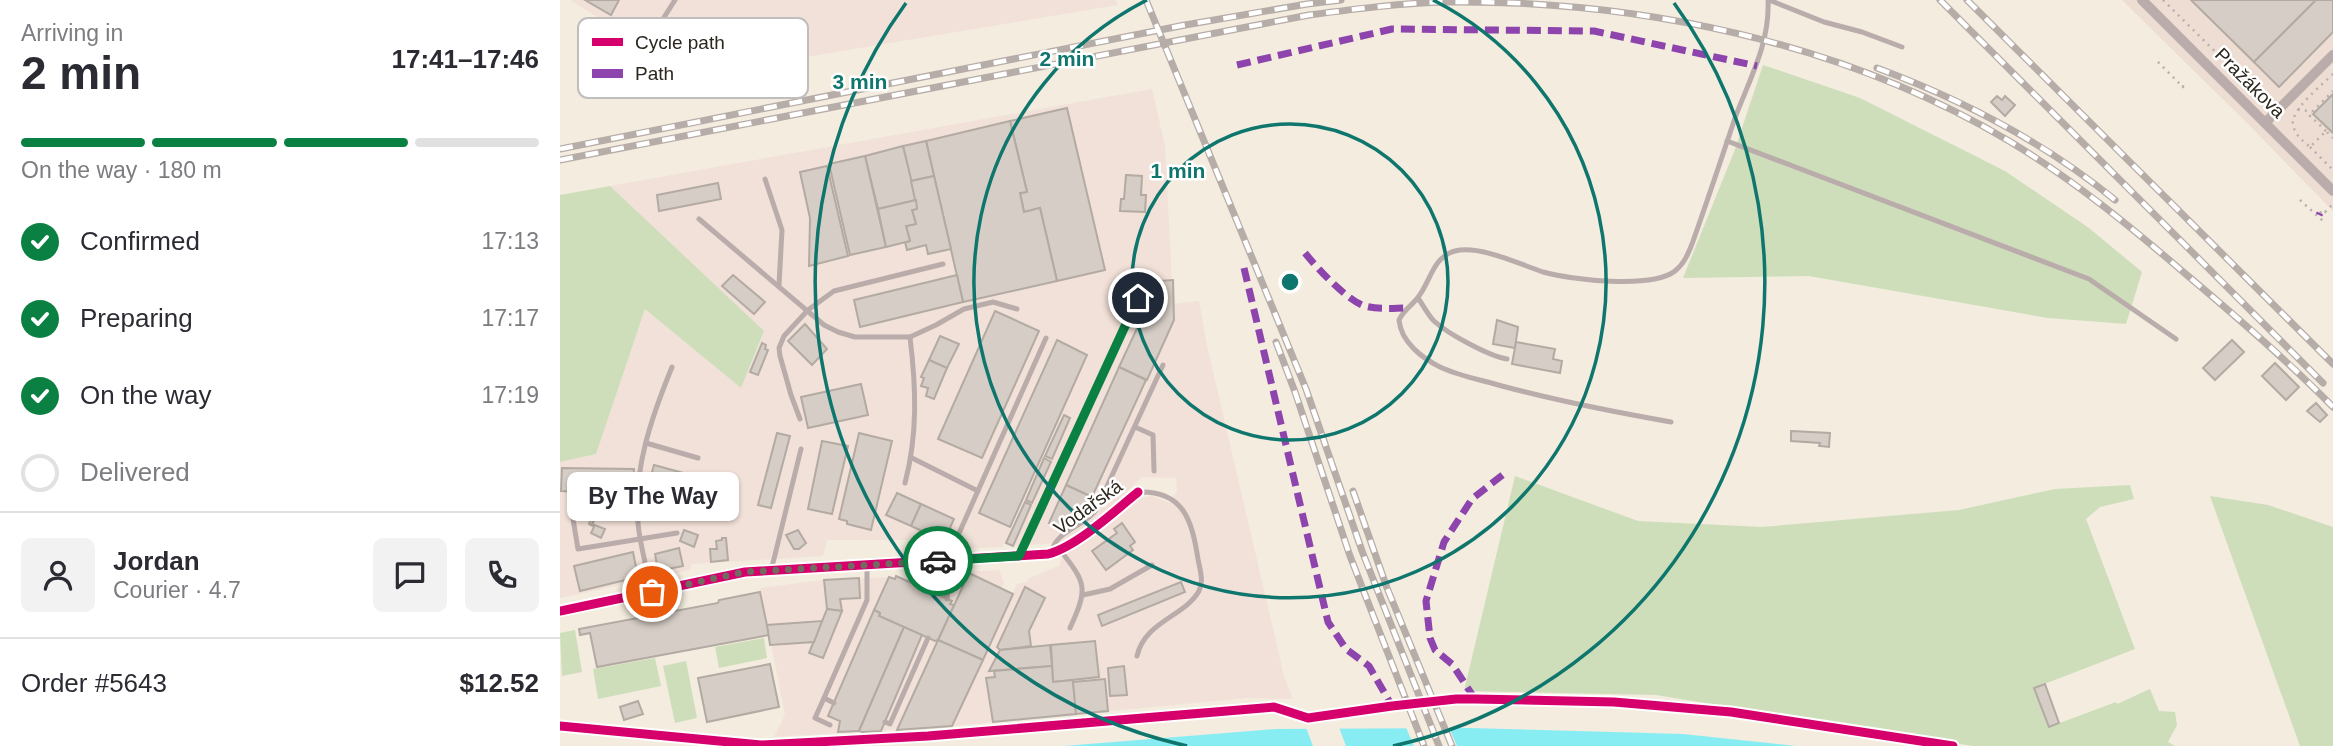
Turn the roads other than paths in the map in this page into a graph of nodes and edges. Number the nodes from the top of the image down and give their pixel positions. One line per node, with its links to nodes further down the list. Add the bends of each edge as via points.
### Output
1 (675, 0): 4 (lane)
2 (1768, 0): 5 (lane); 8 (lane, via 1763,47)
3 (2142, 0): 7 (street, Pražákova)
4 (664, 18)
5 (1902, 47)
6 (2333, 55): 7 (street)
7 (2265, 123): 10 (street, Pražákova)
8 (1727, 141): 15 (lane, via 1692,244 1681,265 1668,276 1634,282 1574,277 1466,250 1445,255); 20 (lane, via 2089,279)
9 (765, 179): 13 (lane, via 782,230)
10 (2333, 191)
11 (699, 219): 13 (lane)
12 (943, 264): 17 (lane, via 834,290)
13 (779, 285): 17 (lane)
14 (1138, 298): 40 (lane)
15 (1418, 298): 21 (lane, via 1434,320 1457,337 1493,357); 25 (lane, via 1402,314 1400,328 1412,347 1440,367 1545,397)
16 (1017, 309): 18 (lane, via 993,302 964,309)
17 (808, 310): 18 (lane, via 838,332 855,337); 24 (lane, via 779,348)
18 (910, 337): 30 (lane, via 916,405)
19 (1046, 338): 33 (lane)
20 (2176, 340)
21 (1507, 359)
22 (1163, 365): 26 (lane)
23 (672, 367): 27 (lane)
24 (800, 419)
25 (1671, 422)
26 (1135, 427): 31 (lane, via 1153,435); 39 (lane, via 1096,510 1056,540)
27 (646, 443): 29 (lane); 36 (lane)
28 (801, 449): 44 (lane)
29 (698, 458)
30 (912, 458): 32 (lane); 33 (lane)
31 (1154, 471)
32 (905, 484)
33 (978, 491): 41 (lane)
34 (1138, 492): 39 (street, Vodařská); 51 (lane, via 1166,496 1183,511 1194,532 1202,581 1192,599 1151,631)
35 (684, 511): 36 (lane)
36 (638, 513): 38 (lane); 38 (lane, via 573,519 578,549)
37 (677, 533): 38 (lane)
38 (641, 539): 45 (lane)
39 (1055, 551): 40 (street, Vodařská); 46 (lane, via 1080,576)
40 (1019, 556): 41 (street, Vodařská)
41 (949, 560): 42 (street, Vodařská); 47 (lane)
42 (867, 565): 44 (street, Vodařská); 52 (lane, via 867,600)
43 (1152, 565): 46 (lane, via 1110,589)
44 (771, 571): 45 (street, Vodařská, via 744,572)
45 (652, 592): 48 (street, Vodařská)
46 (1083, 595): 49 (lane)
47 (947, 599)
48 (560, 611)
49 (1070, 628)
50 (928, 638): 54 (lane, via 890,724)
51 (1137, 656)
52 (824, 698): 53 (lane); 55 (lane, via 815,718)
53 (834, 702)
54 (885, 722)
55 (830, 725)

